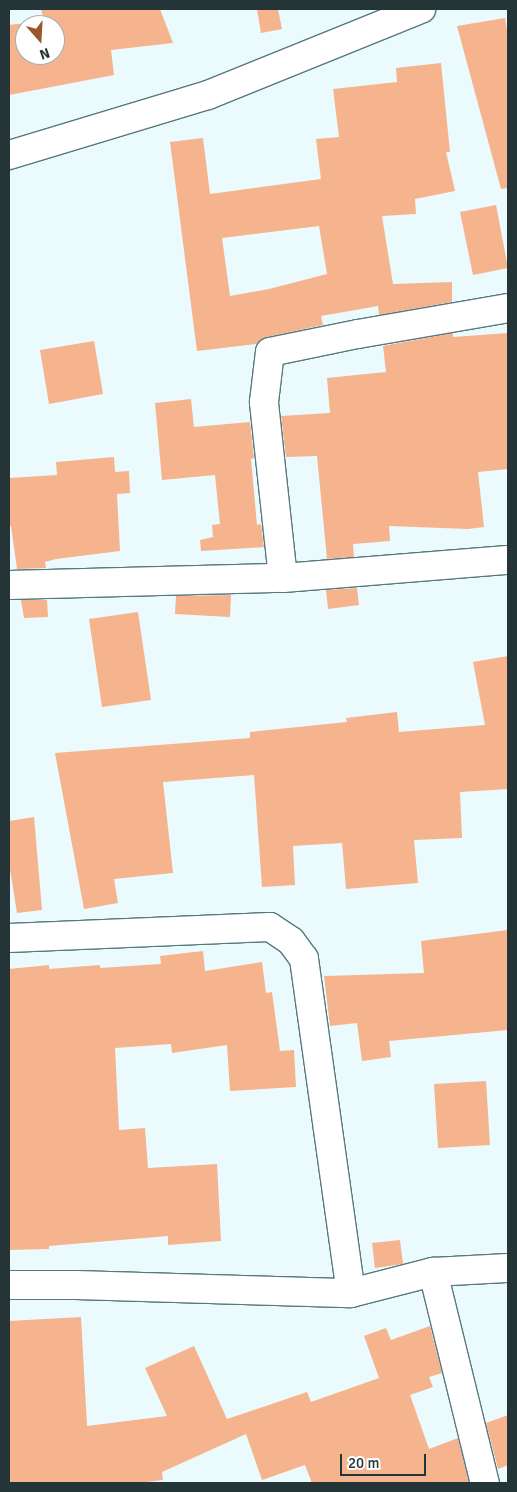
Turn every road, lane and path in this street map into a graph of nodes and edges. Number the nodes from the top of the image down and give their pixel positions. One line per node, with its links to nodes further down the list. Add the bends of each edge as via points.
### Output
1 (421, 9): 2 (street, via 208,95)
2 (9, 155)
3 (508, 308): 5 (street, via 270,352 264,402)
4 (508, 560): 5 (street)
5 (283, 578): 6 (street)
6 (9, 585)
7 (9, 938): 11 (street, via 270,926 291,941 304,959)
8 (508, 1268): 9 (street)
9 (432, 1272): 11 (street); 12 (street)
10 (9, 1285): 11 (street)
11 (351, 1293)
12 (485, 1483)

